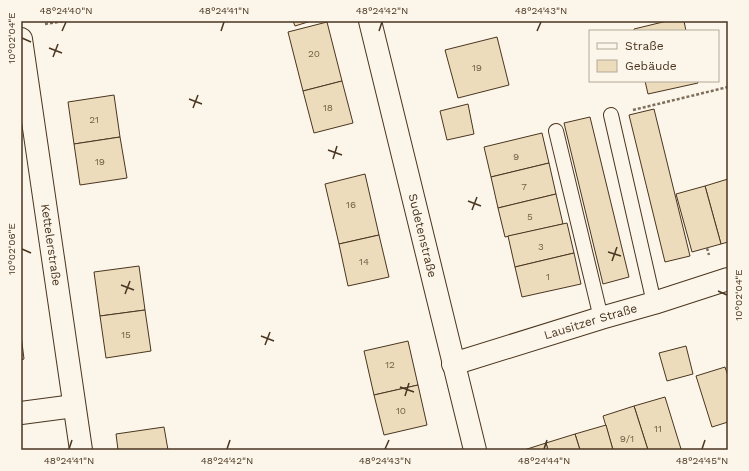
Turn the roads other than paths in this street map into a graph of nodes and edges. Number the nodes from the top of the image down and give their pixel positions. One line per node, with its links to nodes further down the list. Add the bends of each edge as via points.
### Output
1 (370, 21): 8 (street, Sudetenstraße)
2 (21, 39): 9 (street, Kettelerstraße)
3 (611, 115): 6 (lane)
4 (556, 131): 7 (lane)
5 (728, 279): 6 (street, Lausitzer Straße)
6 (654, 303): 7 (street, Lausitzer Straße)
7 (601, 318): 8 (street, Lausitzer Straße)
8 (453, 364): 12 (street, Sudetenstraße)
9 (74, 406): 10 (street); 11 (street, Kettelerstraße)
10 (21, 413)
11 (81, 450)
12 (475, 450)

